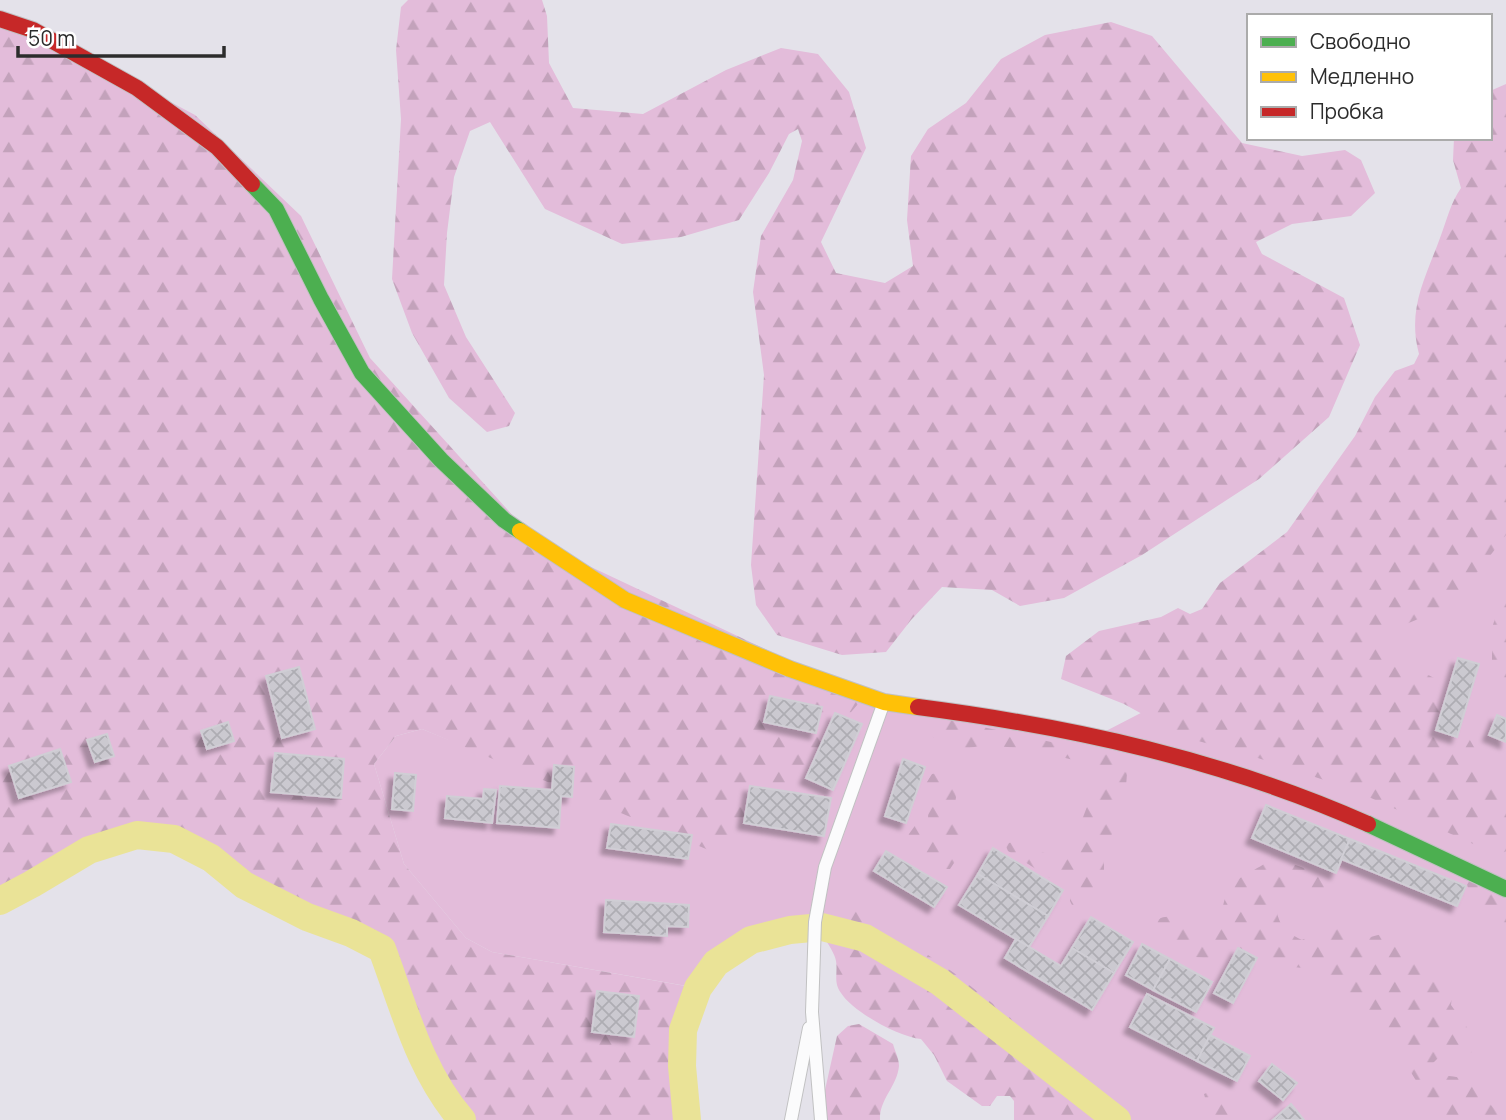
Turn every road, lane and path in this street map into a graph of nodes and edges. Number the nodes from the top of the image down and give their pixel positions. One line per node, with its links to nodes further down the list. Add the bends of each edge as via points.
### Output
1 (0, 19): 2 (street, via 33,30 137,88 217,147 276,209 362,373 441,460 504,520 625,600 790,669)
2 (884, 702): 3 (street, via 1090,734 1218,768 1325,804); 4 (lane, via 825,867 813,943)
3 (1506, 889)
4 (812, 1012): 5 (lane); 6 (lane)
5 (791, 1120)
6 (821, 1120)

